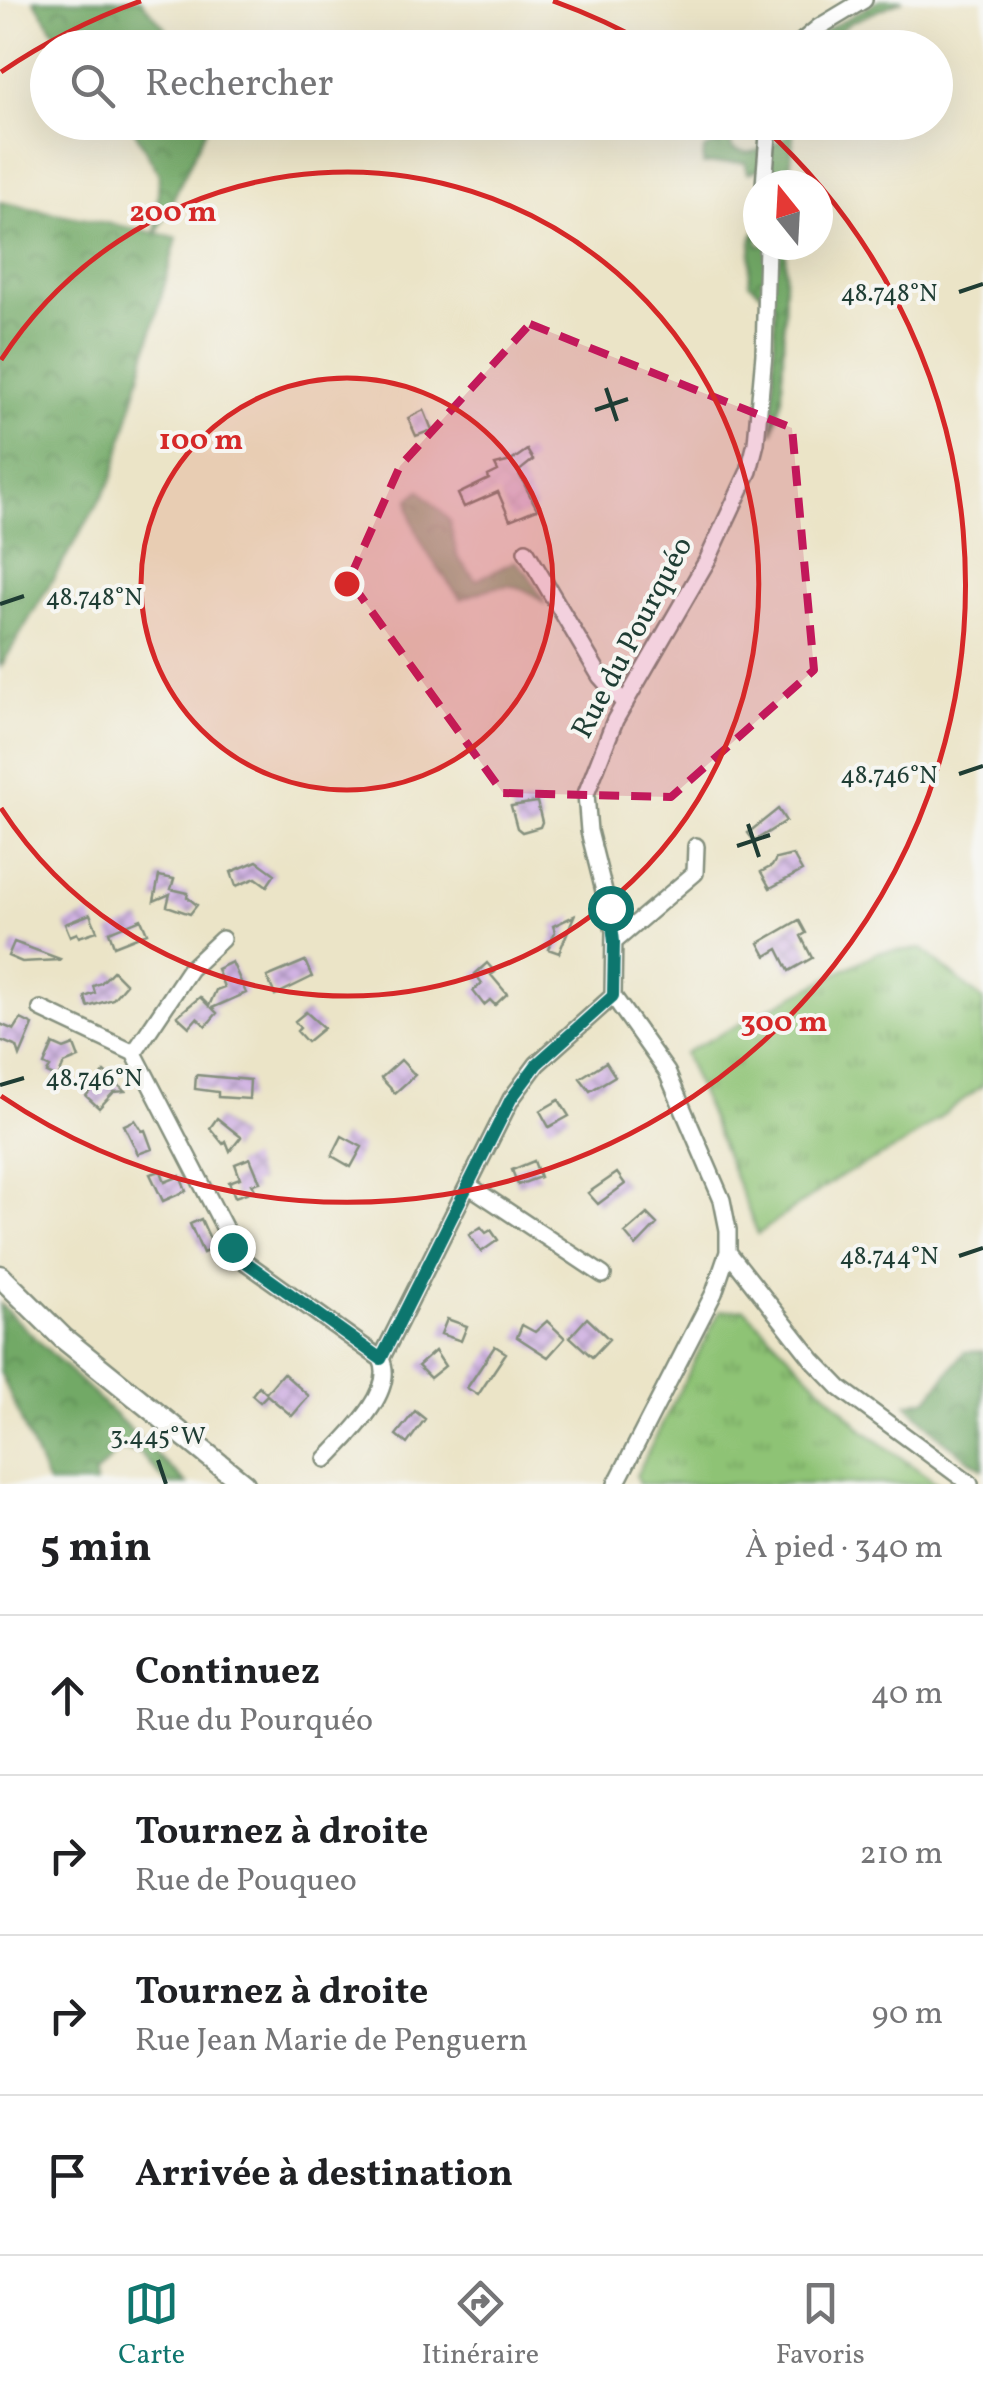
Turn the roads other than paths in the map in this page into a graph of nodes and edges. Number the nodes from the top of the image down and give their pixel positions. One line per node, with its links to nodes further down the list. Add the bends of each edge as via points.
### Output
1 (864, 0): 2 (street)
2 (815, 30)
3 (768, 140): 4 (street)
4 (765, 170)
5 (767, 260): 7 (street, Rue du Pourquéo, via 764,354 749,471 708,559)
6 (526, 551): 7 (street, via 600,676)
7 (624, 704): 10 (street, Rue du Pourquéo, via 585,810)
8 (696, 846): 10 (street, via 695,872)
9 (222, 939): 13 (street, via 190,969)
10 (614, 942): 11 (street, Rue du Pourquéo)
11 (613, 996): 14 (street, via 537,1064 511,1099); 15 (street, via 667,1072 697,1138 722,1200)
12 (42, 1008): 13 (street)
13 (134, 1054): 18 (street, via 240,1258)
14 (468, 1184): 16 (street); 18 (street)
15 (728, 1252): 21 (street, via 714,1294); 22 (street, via 840,1388)
16 (603, 1274)
17 (0, 1276): 20 (main road, via 64,1338)
18 (381, 1359): 19 (street, via 385,1384)
19 (326, 1459)
20 (244, 1484)
21 (616, 1484)
22 (970, 1484)

